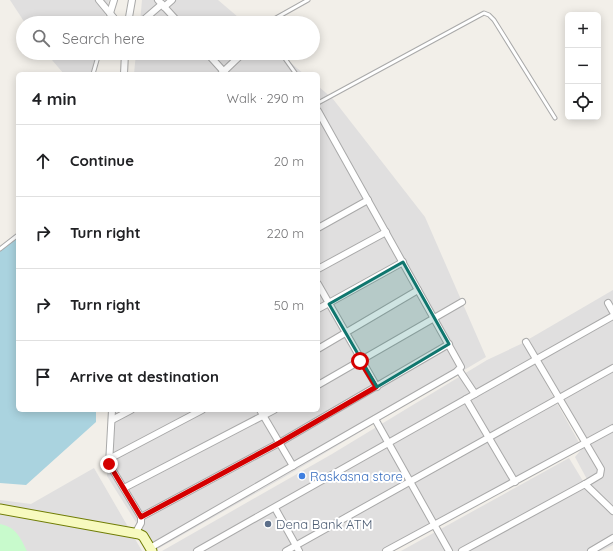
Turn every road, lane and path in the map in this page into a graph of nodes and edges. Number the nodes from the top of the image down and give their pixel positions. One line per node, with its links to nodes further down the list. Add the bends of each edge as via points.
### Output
1 (99, 0): 7 (street)
2 (114, 0): 7 (street)
3 (132, 0): 10 (street)
4 (172, 0): 6 (street)
5 (308, 0): 13 (lane)
6 (162, 4): 11 (street); 12 (street)
7 (110, 13): 8 (lane); 9 (street)
8 (109, 16)
9 (112, 16)
10 (129, 16)
11 (148, 16)
12 (173, 16)
13 (279, 16)
14 (97, 60): 19 (lane)
15 (125, 60): 20 (street)
16 (213, 60): 21 (street)
17 (236, 60): 22 (street)
18 (286, 60): 23 (lane)
19 (94, 72)
20 (124, 72)
21 (223, 72)
22 (225, 72)
23 (295, 72)
24 (320, 102): 26 (lane, via 484,13 494,20)
25 (320, 115): 27 (street)
26 (556, 118)
27 (368, 200): 28 (street); 29 (street)
28 (320, 227)
29 (386, 232): 32 (street); 33 (street)
30 (16, 236): 31 (lane)
31 (0, 248)
32 (403, 262): 35 (street); 38 (street)
33 (320, 268)
34 (320, 288): 38 (street)
35 (418, 290): 42 (street); 43 (street)
36 (462, 302): 42 (street)
37 (608, 303): 40 (street)
38 (329, 304): 39 (street); 43 (street)
39 (320, 308)
40 (613, 312)
41 (613, 316): 47 (street)
42 (434, 318): 45 (street); 48 (street)
43 (345, 332): 46 (street); 48 (street)
44 (526, 342): 47 (street)
45 (449, 344): 50 (street, via 461,364); 52 (street)
46 (320, 348)
47 (536, 360): 53 (street); 54 (street)
48 (360, 361): 51 (street); 52 (street)
49 (613, 368): 54 (street)
50 (459, 370): 53 (street); 62 (street)
51 (320, 384)
52 (376, 387): 66 (street)
53 (475, 394): 55 (street)
54 (558, 398): 65 (street); 68 (street)
55 (466, 399): 65 (street); 67 (street)
56 (112, 412): 63 (street)
57 (127, 412): 63 (street)
58 (198, 412): 69 (street)
59 (261, 412): 61 (street)
60 (270, 412): 61 (street)
61 (263, 416): 66 (street); 74 (street)
62 (375, 419): 67 (street); 70 (street)
63 (112, 420): 69 (street)
64 (613, 428): 68 (street)
65 (489, 437): 71 (street); 72 (street)
66 (279, 443): 70 (street); 78 (street)
67 (389, 443): 71 (street); 75 (street)
68 (585, 444): 72 (street); 73 (street, via 601,472 598,478)
69 (109, 459): 74 (street, via 110,467)
70 (293, 466): 83 (street)
71 (410, 481): 79 (street); 82 (street)
72 (515, 482): 79 (street)
73 (584, 484): 77 (street); 88 (street)
74 (124, 488): 78 (street)
75 (275, 508): 82 (street); 84 (street)
76 (0, 509): 80 (street)
77 (613, 511)
78 (141, 517): 80 (street)
79 (435, 525): 86 (street); 87 (street)
80 (135, 534): 83 (street, via 143,536)
81 (613, 538): 89 (street)
82 (298, 548): 85 (street)
83 (151, 550)
84 (197, 551)
85 (286, 551)
86 (386, 551)
87 (449, 551)
88 (462, 551)
89 (591, 551)

